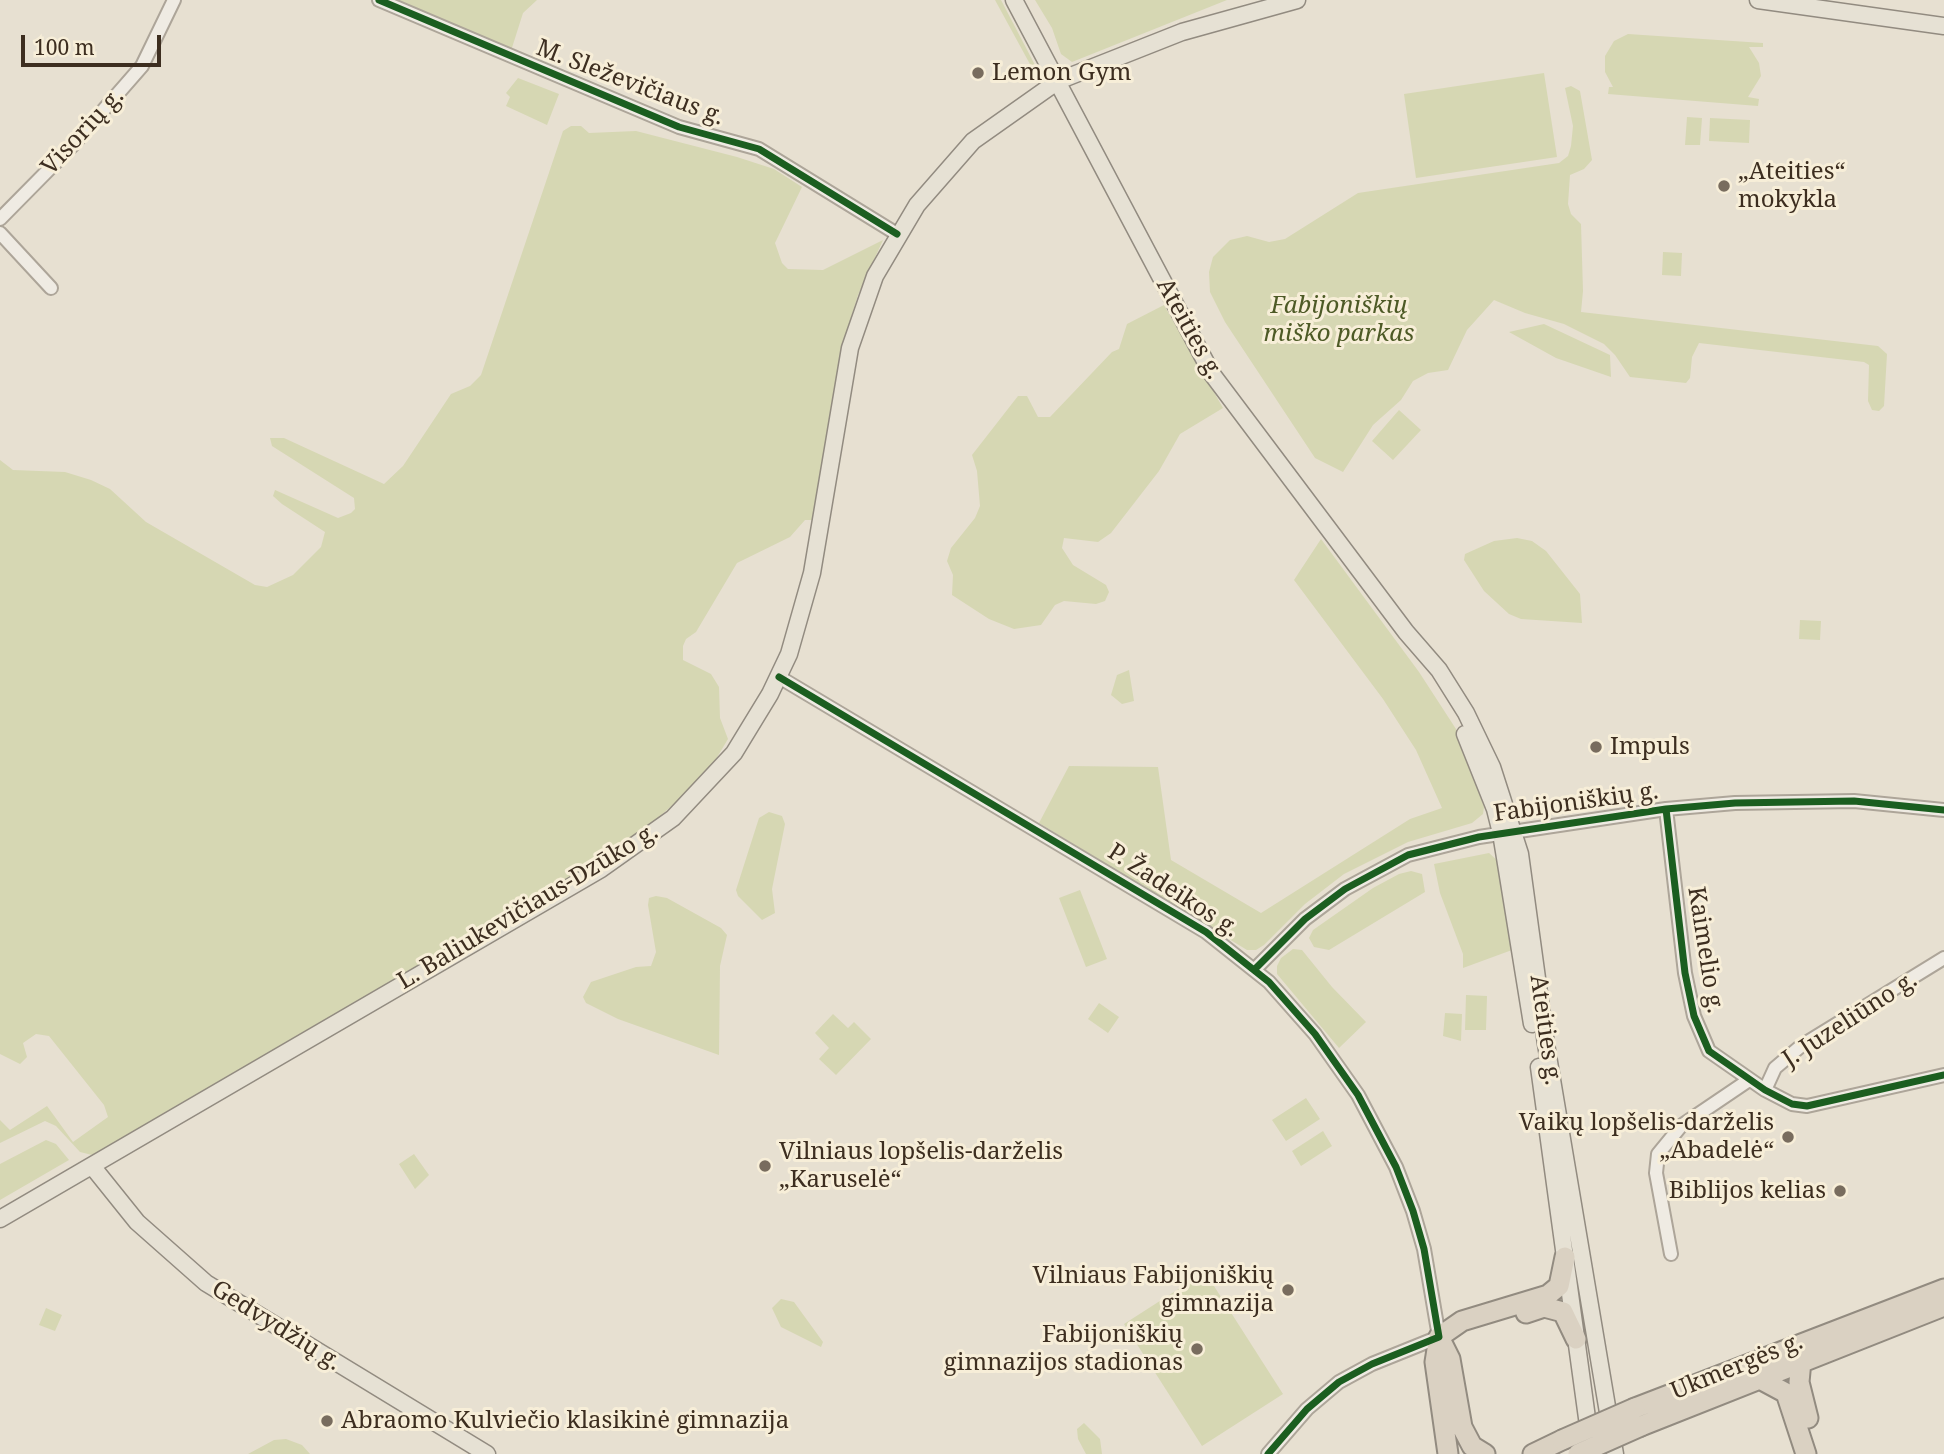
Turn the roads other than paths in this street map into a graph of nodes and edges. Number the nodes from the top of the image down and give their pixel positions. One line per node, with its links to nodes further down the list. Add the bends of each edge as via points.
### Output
1 (174, 0): 9 (street, Visorių g., via 150,54 135,75)
2 (379, 0): 11 (street, M. Sleževičiaus g., via 665,122 759,149)
3 (1014, 0): 8 (main road, Ateities g.)
4 (1297, 0): 8 (main road, L. Baliukevičiaus-Dzūko g., via 1182,32)
5 (1758, 0): 6 (main road)
6 (1832, 6): 7 (main road)
7 (1944, 26)
8 (1058, 81): 11 (main road, L. Baliukevičiaus-Dzūko g., via 961,152); 16 (main road, Ateities g., via 1212,374 1439,670 1466,713 1492,768)
9 (0, 219)
10 (0, 233): 12 (street)
11 (897, 234): 13 (main road, L. Baliukevičiaus-Dzūko g., via 875,276 849,348 812,573 797,633)
12 (51, 288)
13 (779, 677): 18 (street, P. Žadeikos g., via 1155,900); 22 (main road, L. Baliukevičiaus-Dzūko g., via 744,738 713,778 673,818 626,853)
14 (1666, 809): 15 (street, Fabijoniškių g., via 1812,800); 16 (street, Fabijoniškių g.); 20 (street, Kaimelio g., via 1694,1016 1709,1051)
15 (1944, 810)
16 (1508, 832): 18 (street, Fabijoniškių g., via 1423,850 1377,870 1319,907); 25 (main road, Ateities g.); 40 (main road, Ateities g.)
17 (1944, 958): 21 (street, J. Juzeliūno g., via 1801,1046 1775,1068)
18 (1255, 969): 28 (street, P. Žadeikos g., via 1315,1034 1374,1122 1396,1167 1424,1249)
19 (1944, 1075): 21 (street, Kaimelio g., via 1807,1106)
20 (1749, 1080): 21 (street, Kaimelio g.); 24 (street, via 1681,1126 1658,1154 1656,1173)
21 (1765, 1090)
22 (92, 1166): 23 (main road, L. Baliukevičiaus-Dzūko g.); 33 (main road, Gedvydžių g., via 136,1222 206,1283)
23 (0, 1219)
24 (1671, 1254)
25 (1565, 1257): 28 (highway, via 1559,1286 1548,1295 1462,1321); 29 (main road, Ateities g.)
26 (1944, 1289): 32 (highway, Ukmergės g.)
27 (1944, 1306): 30 (highway, Ukmergės g.)
28 (1439, 1337): 29 (highway, via 1544,1307 1563,1312); 34 (street, via 1339,1382 1307,1409); 35 (highway, via 1435,1362); 36 (highway, via 1450,1359 1462,1427 1472,1446)
29 (1576, 1339): 39 (main road, Ateities g.)
30 (1801, 1361): 31 (highway, Ukmergės g.); 42 (highway, via 1801,1394)
31 (1758, 1378): 32 (highway, Ukmergės g.); 41 (highway, via 1786,1393)
32 (1638, 1417): 37 (highway, Ukmergės g., bridge, via 1562,1440); 38 (highway, Ukmergės g., bridge)
33 (486, 1454)
34 (1268, 1454)
35 (1448, 1454)
36 (1485, 1454)
37 (1533, 1454)
38 (1578, 1454)
39 (1592, 1454)
40 (1615, 1454)
41 (1806, 1454)
42 (1819, 1454)

